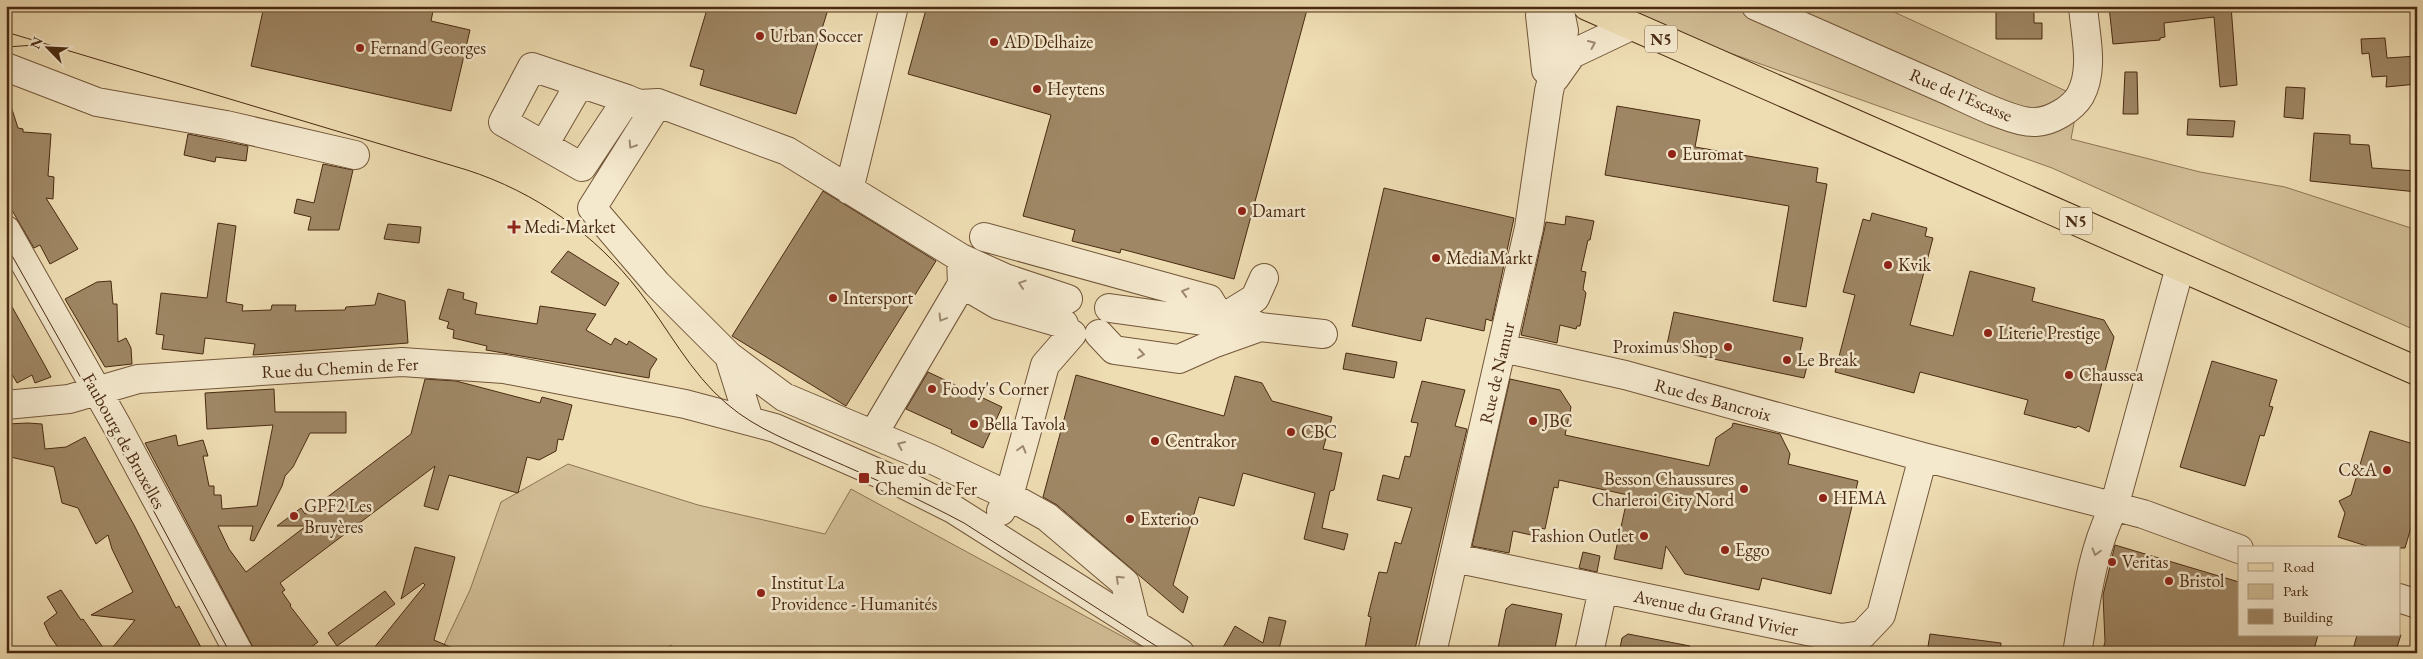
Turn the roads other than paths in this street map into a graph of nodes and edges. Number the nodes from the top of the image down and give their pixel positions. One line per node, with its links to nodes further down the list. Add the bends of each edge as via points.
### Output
1 (894, 6): 15 (street)
2 (1546, 6): 10 (street, via 1540,15)
3 (1559, 6): 10 (street, Rue de Namur, via 1564,30)
4 (1587, 6): 7 (main road, N5)
5 (1756, 6): 6 (street, Rue de l'Escasse, via 1973,102 2016,119 2036,122 2062,113 2076,101 2084,86 2088,65)
6 (2083, 6)
7 (1631, 26): 10 (street, Rue de Namur, one-way to 7, via 1572,54); 19 (main road, N5)
8 (6, 67): 14 (street, via 97,102 226,125)
9 (580, 84): 11 (street); 13 (street); 13 (street, via 532,67 503,122)
10 (1548, 91): 28 (street, Rue de Namur, via 1535,196)
11 (627, 99): 12 (street, via 639,104); 13 (street, via 582,167)
12 (658, 103): 15 (street, via 787,151); 29 (street, one-way to 29, via 592,208 657,284)
13 (544, 145)
14 (355, 155)
15 (848, 190): 20 (street)
16 (6, 230): 31 (street, Faubourg de Bruxelles)
17 (984, 237): 24 (street, one-way to 17, via 1209,299)
18 (6, 263): 31 (street, Faubourg de Bruxelles)
19 (2180, 267): 30 (main road, N5); 37 (street)
20 (961, 271): 23 (street, via 998,305); 34 (street, one-way to 34)
21 (1264, 278): 24 (street, via 1256,298)
22 (1109, 308): 23 (street, via 1102,296 1081,291); 24 (street, via 1203,321); 26 (street, via 1108,323)
23 (1068, 319): 26 (street, via 1088,338); 36 (street, one-way to 23, via 1045,365)
24 (1221, 319): 25 (street, via 1244,320)
25 (1260, 327): 26 (street, one-way to 25, via 1114,350 1180,359); 27 (street)
26 (1100, 334)
27 (1323, 334)
28 (1503, 348): 35 (street, Rue des Bancroix, via 1625,375); 40 (street, Rue de Namur)
29 (729, 356): 33 (street); 34 (street, via 784,397)
30 (2417, 371)
31 (89, 393): 32 (street, Rue du Chemin de Fer, via 52,401); 33 (street, Rue du Chemin de Fer, via 138,379 402,362 504,369); 46 (street, Faubourg de Bruxelles); 47 (street, Faubourg de Bruxelles)
32 (6, 404)
33 (750, 420): 38 (street, Rue du Chemin de Fer, via 903,484)
34 (874, 433): 36 (street, one-way to 34)
35 (1923, 457): 37 (street); 45 (street, via 1881,615)
36 (1009, 496): 38 (street); 44 (street, one-way to 36, via 1125,583 1047,517)
37 (2114, 507): 39 (street, via 2144,514); 52 (street, one-way to 52, via 2094,557)
38 (991, 531): 44 (street, Rue du Chemin de Fer)
39 (2238, 549)
40 (1454, 558): 41 (street, Avenue du Grand Vivier); 49 (street, Rue de Namur)
41 (1603, 589): 45 (street, Avenue du Grand Vivier, via 1841,638 1862,635); 50 (street)
42 (2400, 598): 43 (street)
43 (2417, 604)
44 (1135, 624): 48 (street, Rue du Chemin de Fer)
45 (1872, 625): 51 (street)
46 (220, 653)
47 (239, 653)
48 (1180, 653)
49 (1432, 653)
50 (1589, 653)
51 (1872, 653)
52 (2078, 653)

